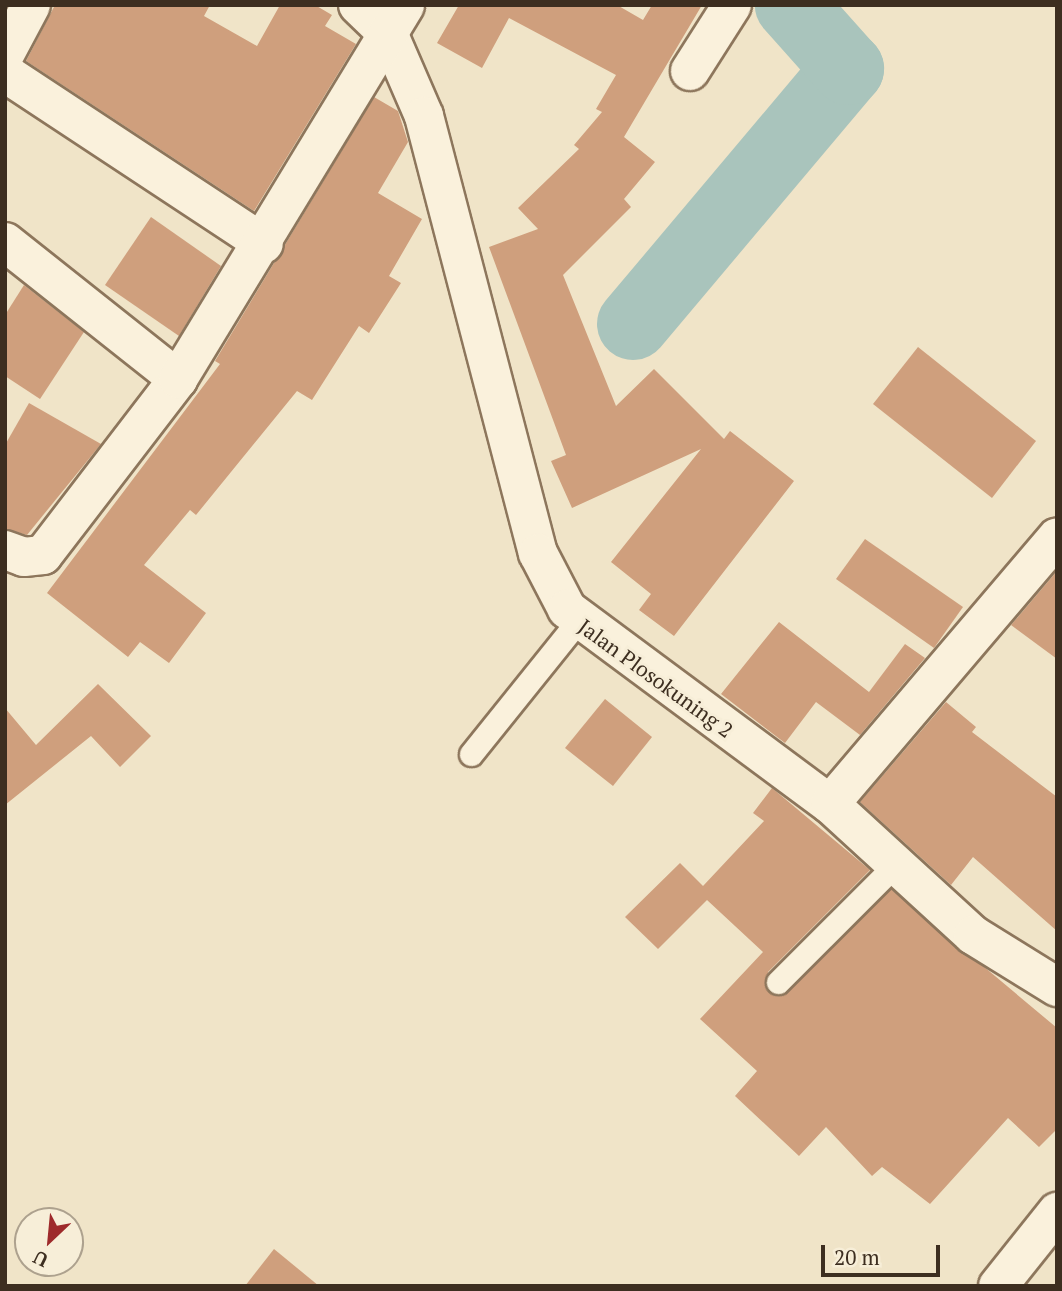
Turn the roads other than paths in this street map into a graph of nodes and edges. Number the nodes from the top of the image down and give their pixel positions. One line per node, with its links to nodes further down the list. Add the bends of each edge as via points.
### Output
1 (31, 5): 5 (street)
2 (358, 5): 4 (street, Jalan Plosokuning 2)
3 (732, 5): 6 (street)
4 (397, 20): 9 (street); 13 (street, Jalan Plosokuning 2, via 538,553)
5 (5, 54)
6 (690, 71)
7 (5, 73): 9 (street)
8 (5, 242): 10 (street)
9 (264, 244): 10 (street)
10 (178, 379): 12 (street, via 43,555 24,558)
11 (1057, 537): 15 (street)
12 (5, 550)
13 (578, 621): 14 (lane); 15 (street, Jalan Plosokuning 2)
14 (471, 754)
15 (830, 804): 16 (street, Jalan Plosokuning 2)
16 (895, 864): 17 (lane); 18 (street, Jalan Plosokuning 2, via 973,935)
17 (778, 982)
18 (1057, 987)
19 (1057, 1212): 20 (street)
20 (998, 1286)

